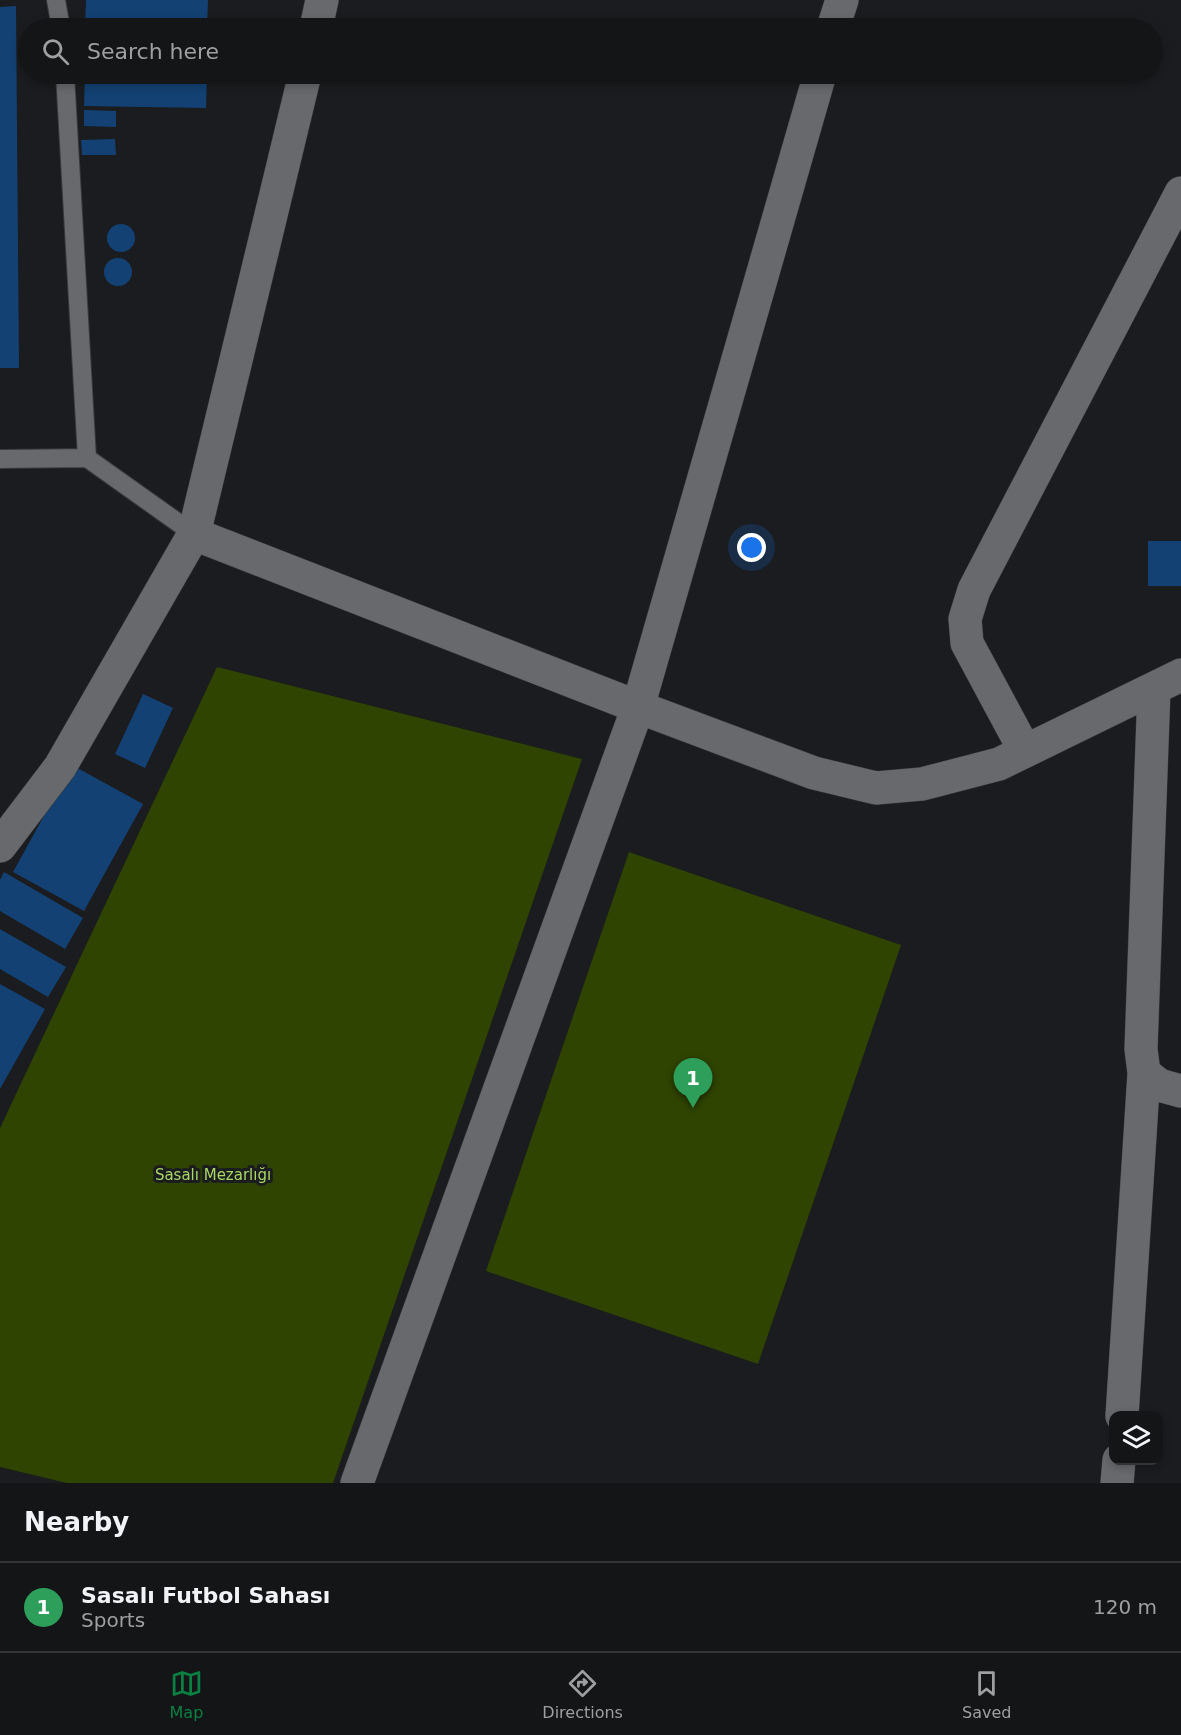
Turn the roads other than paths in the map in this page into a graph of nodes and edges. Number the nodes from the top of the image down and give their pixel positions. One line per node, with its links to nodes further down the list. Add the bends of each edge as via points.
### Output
1 (56, 0): 4 (lane)
2 (322, 0): 5 (street)
3 (842, 0): 6 (street)
4 (59, 18)
5 (318, 18)
6 (836, 18)
7 (66, 84): 11 (lane)
8 (303, 84): 13 (street)
9 (817, 84): 15 (street)
10 (1181, 193): 16 (street, via 974,590 965,619 968,643)
11 (87, 458): 12 (lane); 13 (lane)
12 (0, 459)
13 (194, 534): 15 (street); 17 (street, via 60,767)
14 (1167, 682): 16 (street); 18 (street, via 1141,1049)
15 (638, 707): 16 (street, via 814,773 876,788 953,778 999,764); 22 (street)
16 (1025, 751)
17 (0, 846)
18 (1144, 1073): 19 (street, via 1159,1085); 20 (street)
19 (1181, 1091)
20 (1122, 1411)
21 (1119, 1465): 23 (street)
22 (357, 1483)
23 (1118, 1483)

